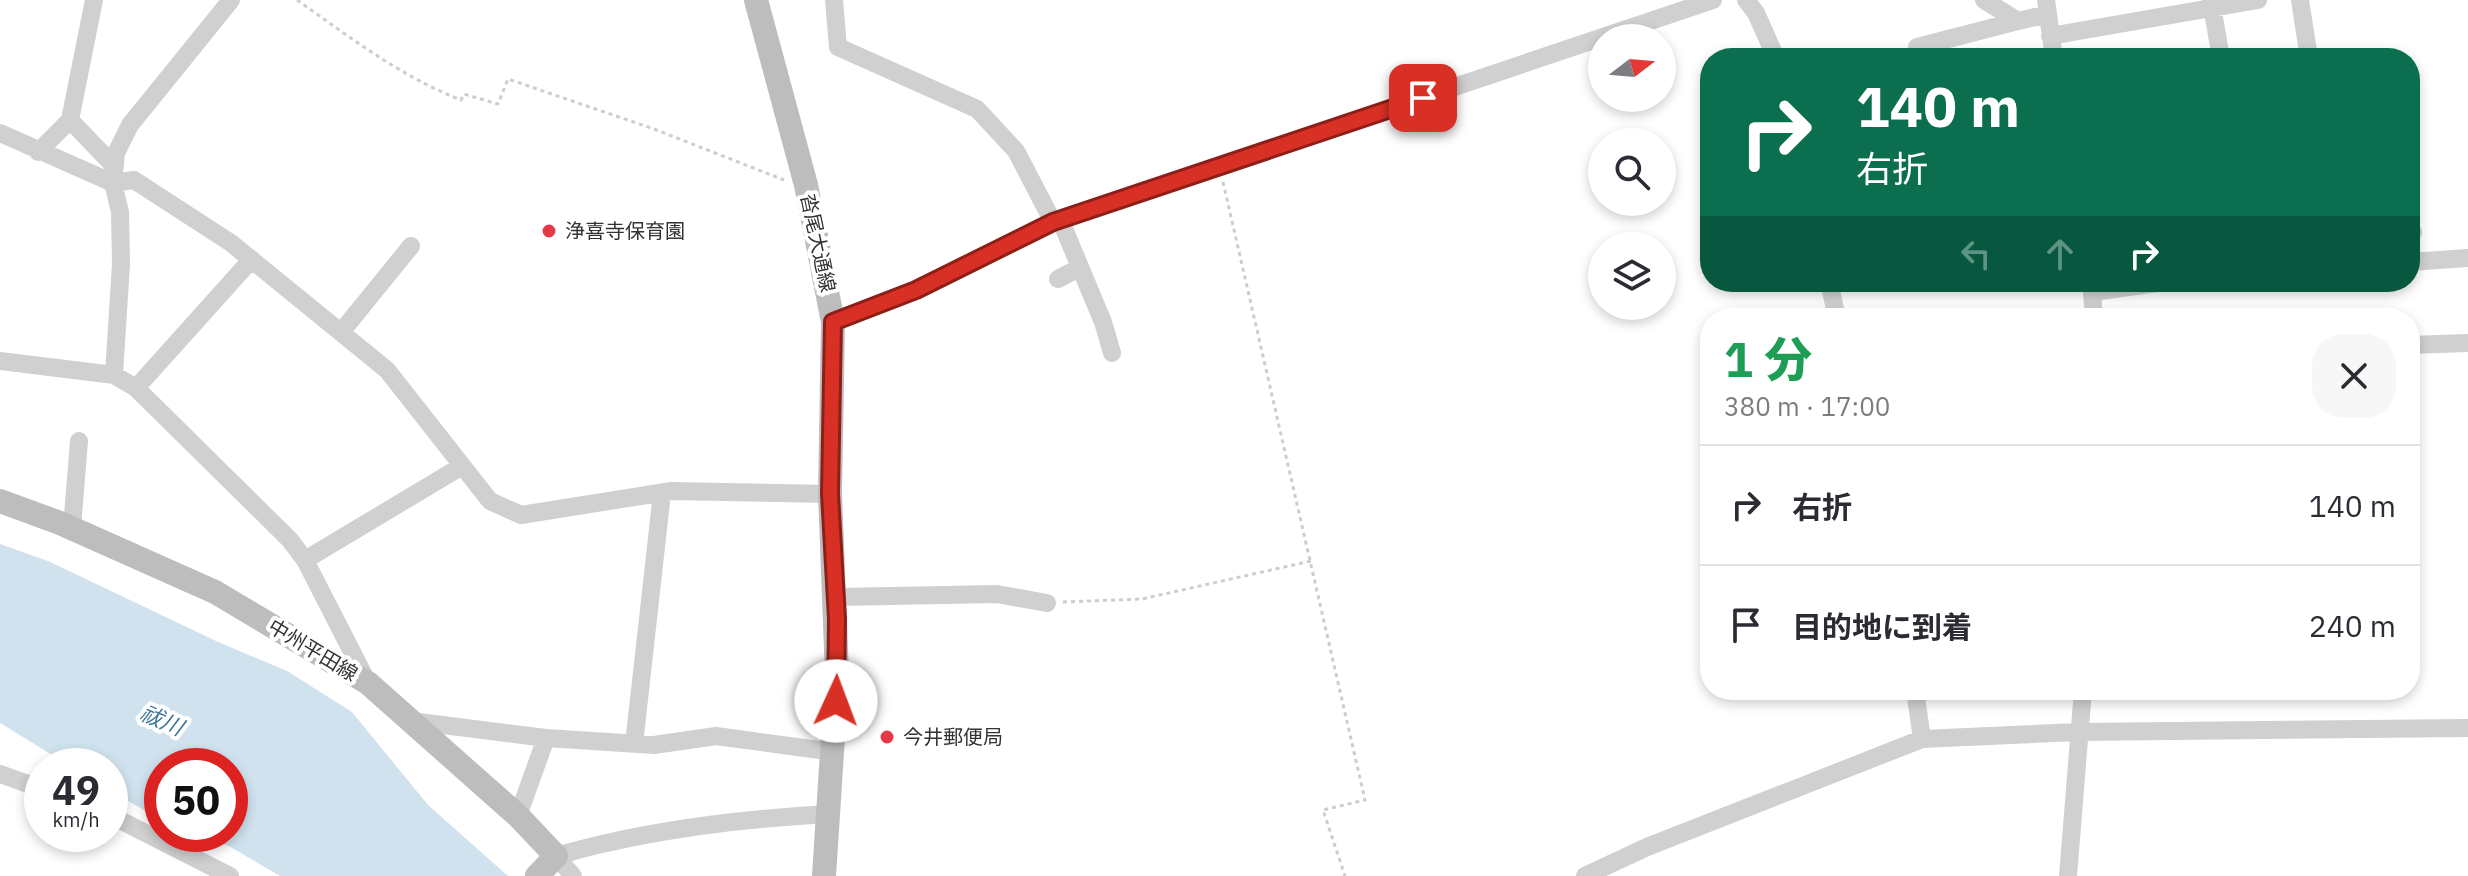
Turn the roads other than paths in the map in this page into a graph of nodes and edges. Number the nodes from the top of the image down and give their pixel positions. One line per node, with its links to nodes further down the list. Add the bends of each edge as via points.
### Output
1 (94, 0): 19 (street)
2 (231, 0): 22 (street, via 130,125 116,153)
3 (756, 0): 30 (main road, 沓尾大通線, via 806,185)
4 (834, 0): 23 (street, via 838,47 977,109 1016,151)
5 (1713, 0): 23 (street)
6 (1746, 0): 15 (street)
7 (1984, 0): 12 (street)
8 (2258, 0): 10 (street)
9 (2300, 0): 18 (street)
10 (2211, 4): 13 (street); 17 (street)
11 (2047, 7): 12 (street); 13 (street)
12 (2018, 21): 14 (street)
13 (2050, 36): 16 (street)
14 (1917, 47)
15 (1772, 48)
16 (2052, 48)
17 (2219, 48)
18 (2307, 48)
19 (70, 120): 21 (street); 22 (street)
20 (0, 133): 21 (street)
21 (38, 152): 22 (street)
22 (114, 175): 26 (street, via 134,180); 36 (street, via 121,264)
23 (1057, 220): 28 (street); 30 (street, via 916,290)
24 (411, 246): 31 (street)
25 (2468, 258): 27 (street)
26 (251, 260): 31 (street); 37 (street)
27 (2420, 261)
28 (1079, 268): 29 (street); 34 (street)
29 (1058, 279)
30 (833, 322): 41 (main road, 沓尾大通線)
31 (342, 331): 39 (street, via 387,370)
32 (2468, 343): 33 (street)
33 (2420, 345)
34 (1112, 353)
35 (0, 361): 36 (street)
36 (114, 375): 37 (street)
37 (136, 388): 44 (street, via 260,508)
38 (79, 441): 43 (street)
39 (462, 466): 40 (street, via 490,501 521,515); 44 (street)
40 (662, 493): 41 (street); 55 (street)
41 (830, 494): 45 (main road, 沓尾大通線)
42 (0, 501): 43 (main road, 中州平田線)
43 (72, 528): 47 (main road, 中州平田線, via 215,592)
44 (305, 560): 47 (street)
45 (836, 597): 46 (street, via 997,594); 56 (main road, 沓尾大通線)
46 (1047, 603)
47 (368, 683): 50 (main road, 中州平田線)
48 (1916, 700): 54 (street)
49 (2082, 700): 52 (street)
50 (411, 721): 53 (street); 60 (main road, 中州平田線)
51 (2468, 728): 52 (street)
52 (2078, 732): 54 (street); 67 (street)
53 (546, 738): 55 (street); 60 (street)
54 (1922, 739): 66 (street)
55 (634, 744): 56 (street, via 716,736)
56 (834, 752): 59 (main road, 沓尾大通線)
57 (0, 774): 58 (street)
58 (24, 783)
59 (829, 814): 62 (street, via 755,818 616,839); 65 (main road, 沓尾大通線)
60 (518, 816): 62 (main road, 中州平田線)
61 (128, 824): 63 (street)
62 (548, 864): 64 (street)
63 (230, 876)
64 (573, 876)
65 (824, 876)
66 (1585, 876)
67 (2068, 876)

